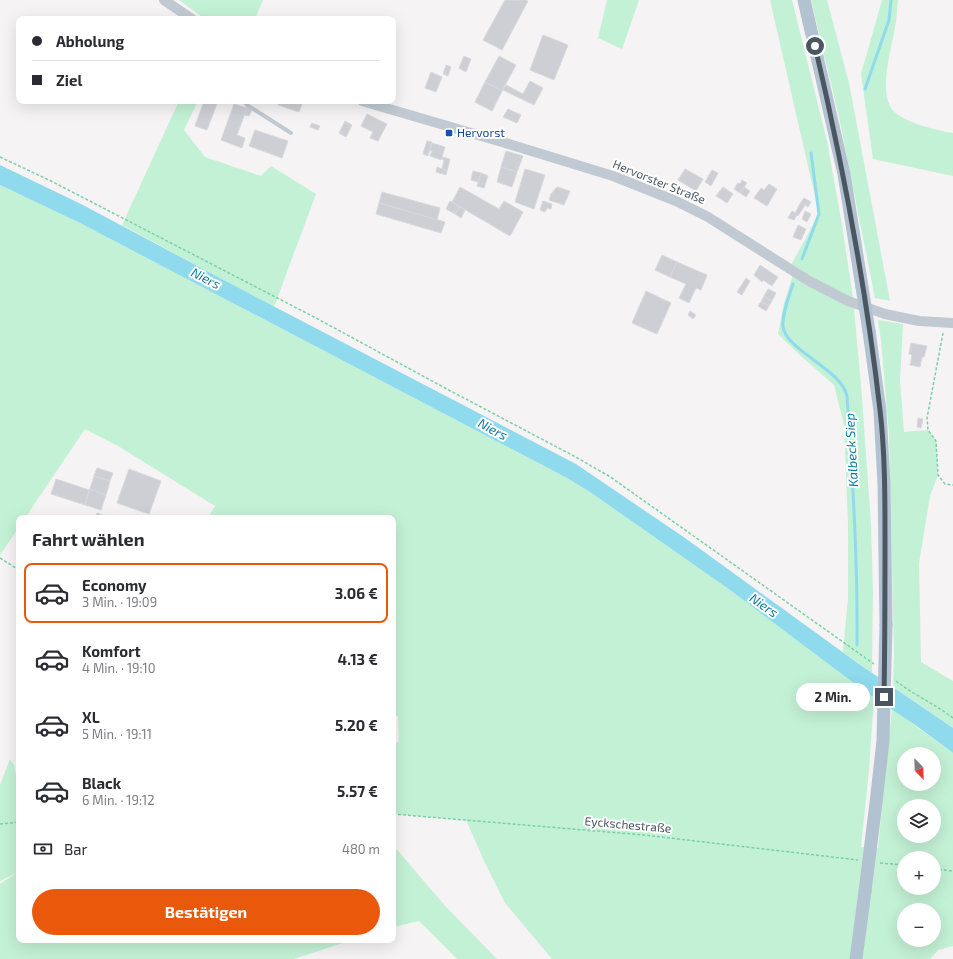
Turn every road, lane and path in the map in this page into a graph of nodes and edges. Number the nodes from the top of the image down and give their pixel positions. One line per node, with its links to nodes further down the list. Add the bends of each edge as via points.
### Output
1 (164, 0): 3 (street)
2 (804, 0): 23 (main road, bridge, via 844,174 880,411 884,484 886,625 883,741)
3 (188, 16)
4 (246, 104): 6 (lane)
5 (372, 104): 8 (street, Hervorster Straße, via 620,179 676,201 708,217 809,281 848,300 885,314 920,321)
6 (291, 134)
7 (0, 157): 12 (path, via 58,184 316,318 609,476)
8 (949, 323): 9 (path, via 927,418 928,430 936,441 938,475 945,484)
9 (953, 485)
10 (0, 558): 11 (path)
11 (16, 568)
12 (877, 667)
13 (896, 681): 14 (path)
14 (953, 718)
15 (396, 814): 18 (path, Eyckschestraße, via 644,835)
16 (16, 822): 17 (path)
17 (0, 824)
18 (860, 860)
19 (880, 863): 20 (path)
20 (897, 865)
21 (941, 870): 22 (path)
22 (953, 871)
23 (856, 959)

